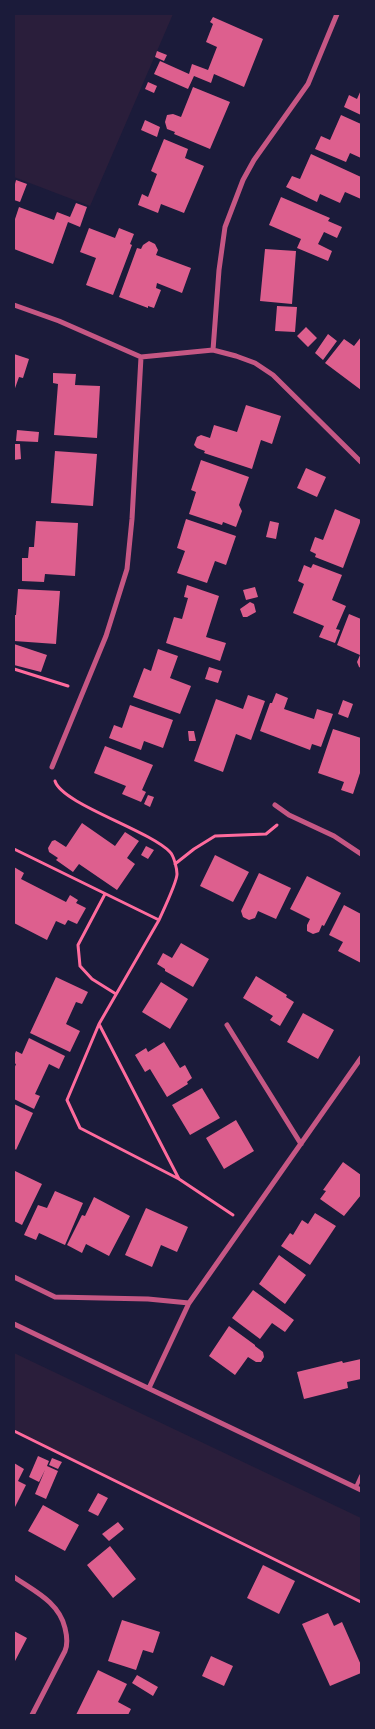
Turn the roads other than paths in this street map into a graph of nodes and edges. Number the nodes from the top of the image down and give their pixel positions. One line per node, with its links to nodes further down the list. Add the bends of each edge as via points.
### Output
1 (337, 14): 3 (street, via 308,84 254,160 225,227)
2 (14, 305): 4 (street, via 59,321)
3 (213, 350): 4 (street); 5 (street, via 255,363 273,375)
4 (141, 358): 6 (street, via 127,569 106,636)
5 (361, 462)
6 (52, 767)
7 (275, 805): 8 (street)
8 (361, 854)
9 (227, 1025): 11 (street)
10 (361, 1058): 11 (street)
11 (301, 1144): 13 (street)
12 (14, 1278): 13 (street, via 55,1297 68,1299 148,1299)
13 (189, 1303): 15 (street)
14 (14, 1324): 15 (street)
15 (149, 1388): 17 (street)
16 (361, 1476): 17 (lane)
17 (359, 1488)
18 (14, 1577): 19 (street, via 56,1608 66,1632 65,1652)
19 (32, 1715)

